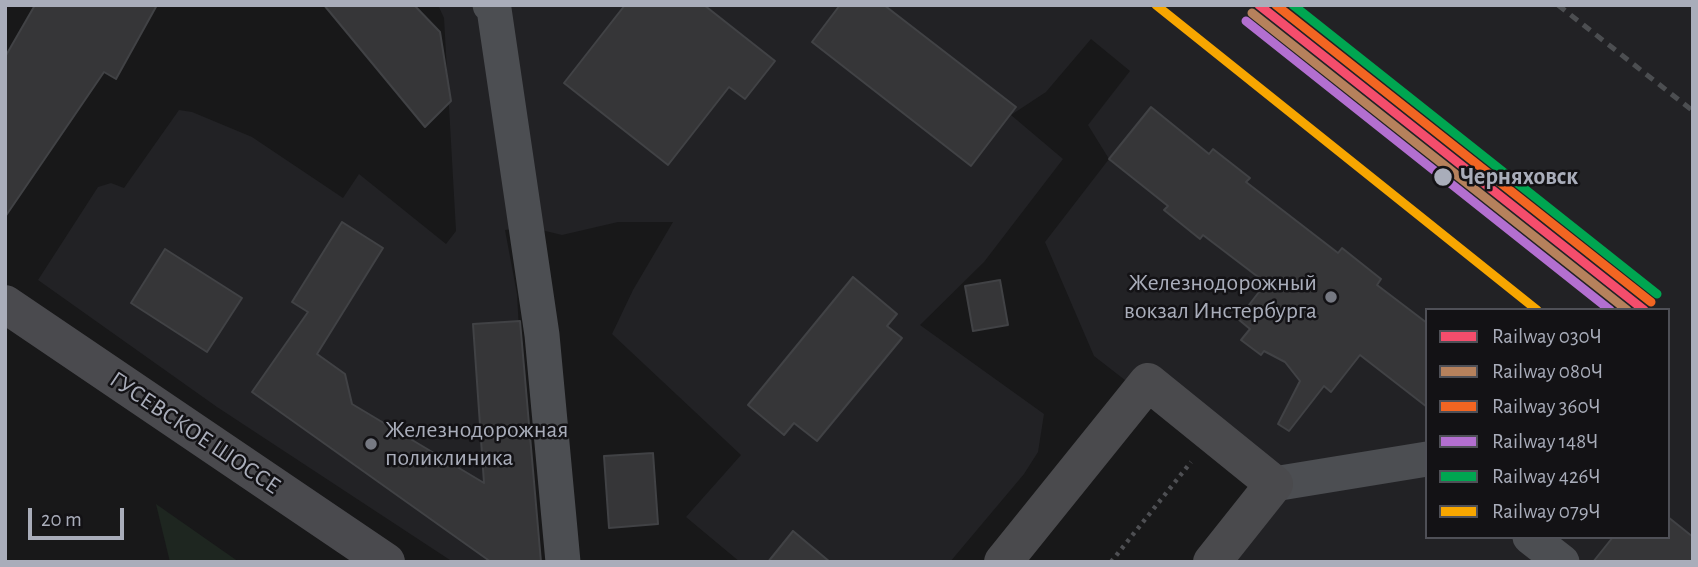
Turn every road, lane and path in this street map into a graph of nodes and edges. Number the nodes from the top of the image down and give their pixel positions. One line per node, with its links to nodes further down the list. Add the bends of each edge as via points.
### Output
1 (490, 5): 8 (street, via 542,335)
2 (5, 304): 7 (highway, ГУСЕВСКОЕ ШОССЕ)
3 (1213, 435): 5 (main road); 9 (main road, via 1148,382); 10 (path)
4 (1425, 459): 5 (street)
5 (1274, 484): 11 (main road)
6 (1533, 539): 12 (street)
7 (386, 562)
8 (563, 562)
9 (1003, 562)
10 (1111, 562)
11 (1212, 562)
12 (1562, 562)

